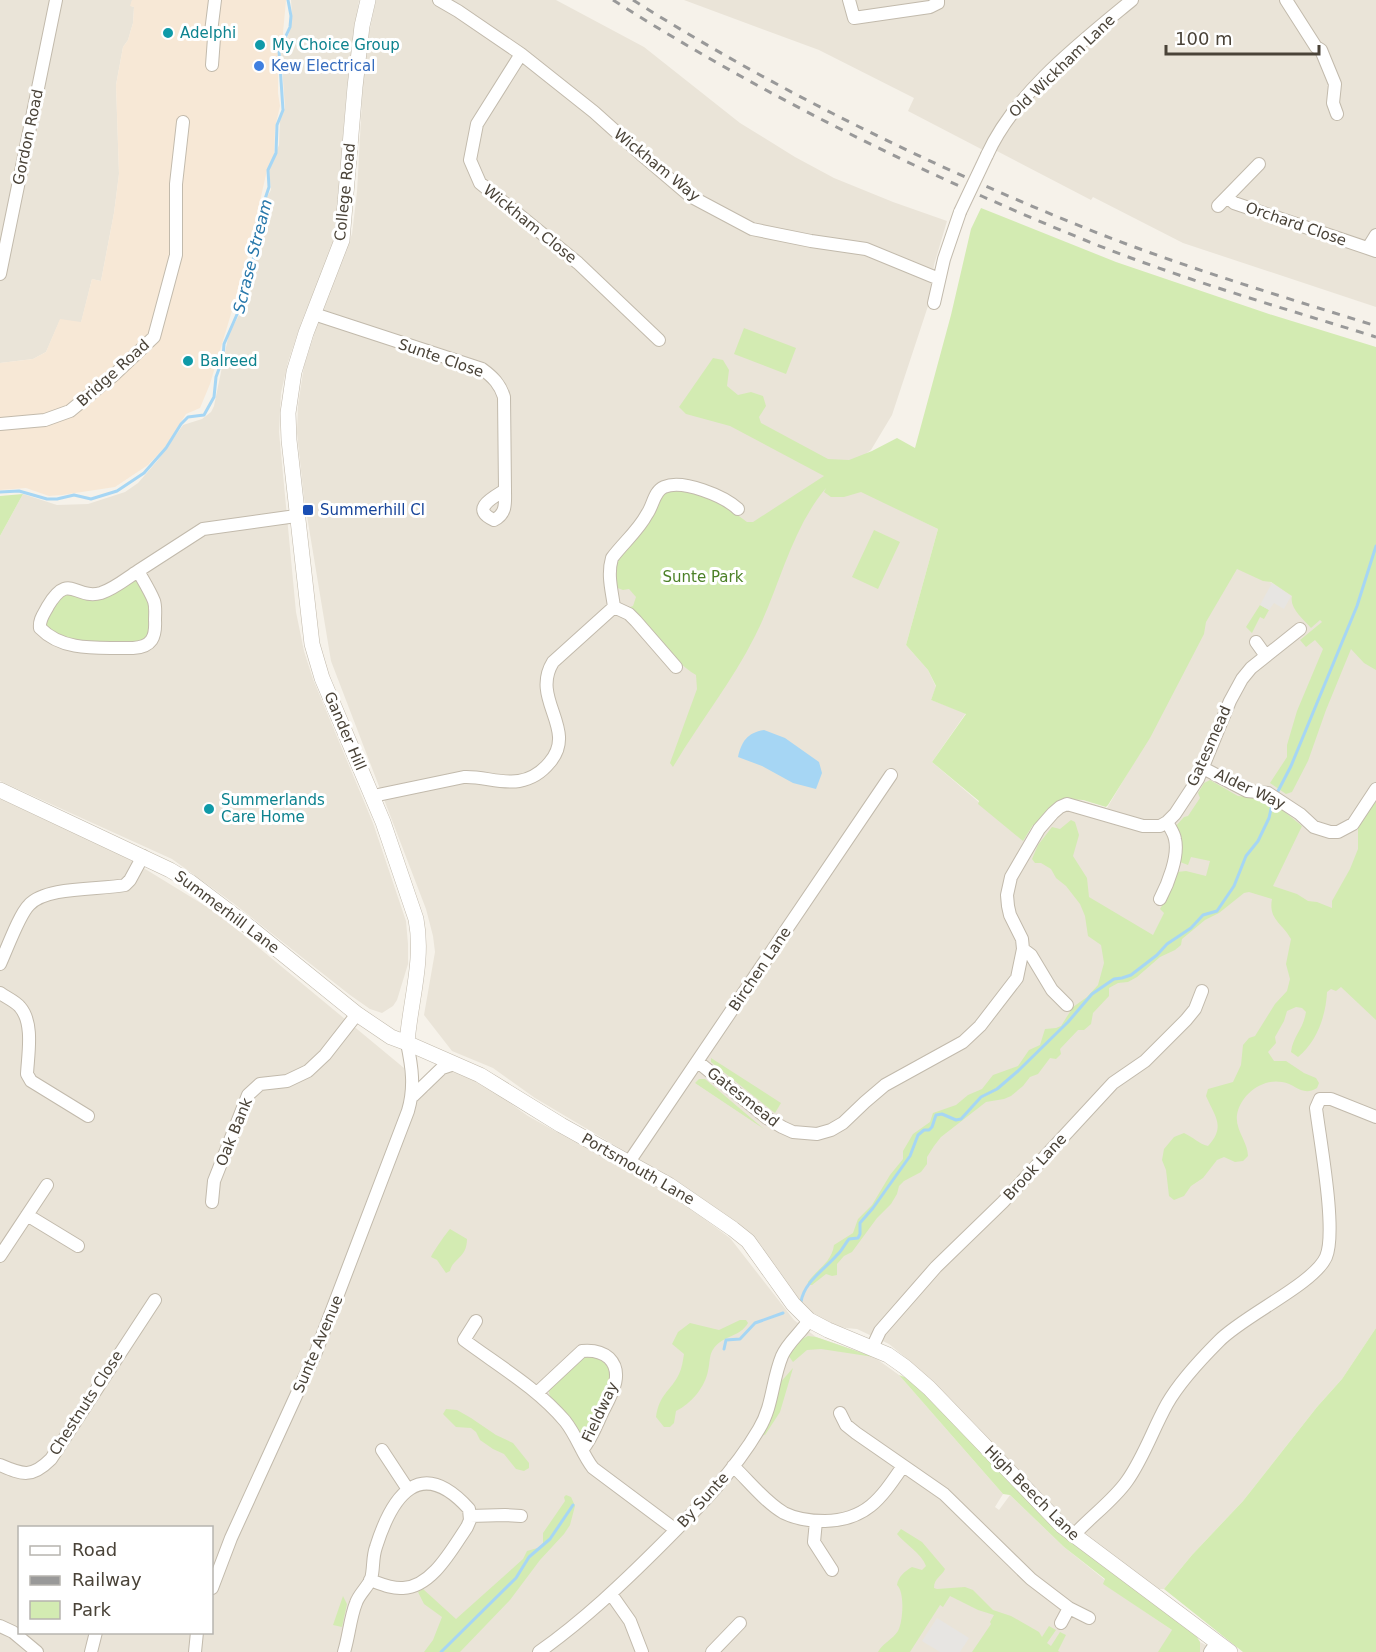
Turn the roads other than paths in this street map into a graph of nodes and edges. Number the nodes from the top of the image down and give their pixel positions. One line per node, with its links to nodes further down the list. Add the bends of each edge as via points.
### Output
1 (56, 0): 16 (street, Gordon Road)
2 (215, 0): 10 (street)
3 (368, 0): 19 (street, College Road, via 356,77 342,240)
4 (438, 0): 9 (street, Wickham Way)
5 (849, 0): 6 (street, via 854,18 930,7)
6 (938, 0)
7 (1132, 0): 17 (street, Old Wickham Lane, bridge, via 1020,101 1001,127 960,212)
8 (1287, 0): 11 (street, via 1321,50 1335,84 1333,103)
9 (521, 54): 17 (street, Wickham Way, via 690,196 752,229 866,249); 20 (street, Wickham Close, via 477,124 470,160 480,183 578,263)
10 (212, 65)
11 (1338, 114)
12 (183, 122): 22 (street, Bridge Road, via 176,184 176,255 154,337 70,411 45,420)
13 (1259, 164): 15 (street, Orchard Close, via 1222,201)
14 (1376, 235): 15 (street, Orchard Close)
15 (1372, 250)
16 (0, 274)
17 (939, 279): 18 (street, Old Wickham Lane)
18 (934, 303)
19 (314, 314): 21 (street, College Road, via 294,372); 23 (street, Sunte Close, via 491,375 504,397)
20 (658, 340)
21 (288, 413): 25 (street, Gander Hill)
22 (0, 424)
23 (505, 490)
24 (738, 509): 27 (street, via 725,498 688,486 677,484 658,491 646,517 612,558 610,584)
25 (296, 516): 26 (street, via 203,529); 36 (street, Gander Hill, via 312,644 322,678)
26 (138, 571): 26 (street, via 103,592 61,590 42,617 40,628 77,647 142,648 149,644 156,632 154,601)
27 (614, 607): 31 (street, via 629,614); 36 (street, via 552,662 547,671 545,687 560,744 538,774 518,781 464,777)
28 (1300, 629): 30 (street, Gatesmead)
29 (1256, 642): 30 (street)
30 (1266, 656): 32 (street, Gatesmead, via 1235,690)
31 (676, 667)
32 (1203, 768): 34 (street, Alder Way, via 1247,791 1268,794 1314,827 1330,832 1353,824); 37 (street, Gatesmead)
33 (891, 775): 49 (street, Birchen Lane)
34 (1376, 789)
35 (0, 790): 38 (street, Summerhill Lane)
36 (373, 796): 48 (street, Gander Hill, via 402,874 419,935)
37 (1167, 822): 39 (street, via 1176,845 1170,880); 40 (street, via 1143,826 1067,804 1053,813 1027,848 1009,884 1010,915)
38 (143, 856): 41 (street, via 125,885 36,898 27,906); 47 (street, Summerhill Lane, via 190,882)
39 (1160, 899)
40 (1023, 949): 42 (street, via 1031,955); 43 (street, Gatesmead)
41 (0, 964)
42 (1042, 976): 43 (street); 46 (street)
43 (1017, 978): 49 (street, Gatesmead, via 963,1042 885,1085 843,1123 818,1134 793,1132 767,1118)
44 (1202, 991): 64 (street, Brook Lane, via 1186,1020 1144,1061 1113,1083 1003,1202 936,1267 880,1331)
45 (0, 993): 52 (street, via 25,1014 27,1074 31,1081)
46 (1067, 1005)
47 (357, 1014): 48 (street, Summerhill Lane); 56 (street, Oak Bank, via 308,1071 287,1081 260,1084 248,1095 214,1181)
48 (407, 1043): 50 (street, Portsmouth Lane); 51 (street, Sunte Avenue)
49 (698, 1062): 54 (street, Birchen Lane)
50 (454, 1064): 51 (street, Sunte Avenue, via 442,1068); 54 (street, Portsmouth Lane, via 487,1079)
51 (413, 1096): 80 (street, Sunte Avenue, via 320,1344)
52 (88, 1116)
53 (1376, 1117): 77 (street, via 1331,1099 1320,1100 1316,1108 1330,1226 1323,1263 1230,1330 1208,1352 1168,1403 1122,1487)
54 (629, 1162): 61 (street, Portsmouth Lane, via 706,1209 748,1241)
55 (47, 1185): 57 (street)
56 (212, 1202)
57 (27, 1215): 58 (street); 59 (street)
58 (78, 1246)
59 (0, 1256)
60 (155, 1300): 69 (street, Chestnuts Close, via 51,1459 35,1472 25,1474)
61 (809, 1320): 63 (street, Portsmouth Lane); 70 (street, By Sunte, via 783,1354 767,1413)
62 (476, 1322): 65 (street, Fieldway, via 464,1340)
63 (838, 1334): 64 (street, High Beech Lane)
64 (872, 1348): 77 (street, High Beech Lane, via 918,1377)
65 (537, 1393): 68 (street, Fieldway, via 571,1429); 68 (street, Fieldway, via 582,1351 597,1351 610,1359 615,1368 615,1386)
66 (840, 1413): 71 (street, via 846,1425)
67 (382, 1450): 72 (street)
68 (582, 1450): 76 (street, Fieldway, via 601,1476)
69 (0, 1465)
70 (733, 1466): 75 (street, via 773,1505 795,1517); 76 (street, By Sunte)
71 (903, 1466): 75 (street, via 862,1514); 82 (street, via 953,1502 1031,1579)
72 (407, 1488): 73 (street, via 433,1484 464,1504); 79 (street, via 379,1538)
73 (470, 1516): 74 (street); 79 (street, via 450,1551 423,1582 393,1588)
74 (521, 1516)
75 (816, 1521): 78 (street, via 814,1542)
76 (676, 1530): 81 (street, By Sunte)
77 (1073, 1536): 89 (street, High Beech Lane)
78 (832, 1570)
79 (370, 1580): 94 (street, via 355,1604)
80 (213, 1585)
81 (611, 1594): 90 (street, By Sunte); 95 (street, via 630,1621)
82 (1069, 1608): 83 (street); 85 (street)
83 (1089, 1618)
84 (740, 1623): 96 (street)
85 (1061, 1623)
86 (0, 1626): 91 (street)
87 (96, 1634): 92 (street)
88 (197, 1634): 93 (street)
89 (1213, 1647): 97 (street, High Beech Lane)
90 (543, 1649)
91 (37, 1652)
92 (92, 1652)
93 (195, 1652)
94 (344, 1652)
95 (642, 1652)
96 (712, 1652)
97 (1230, 1652)

